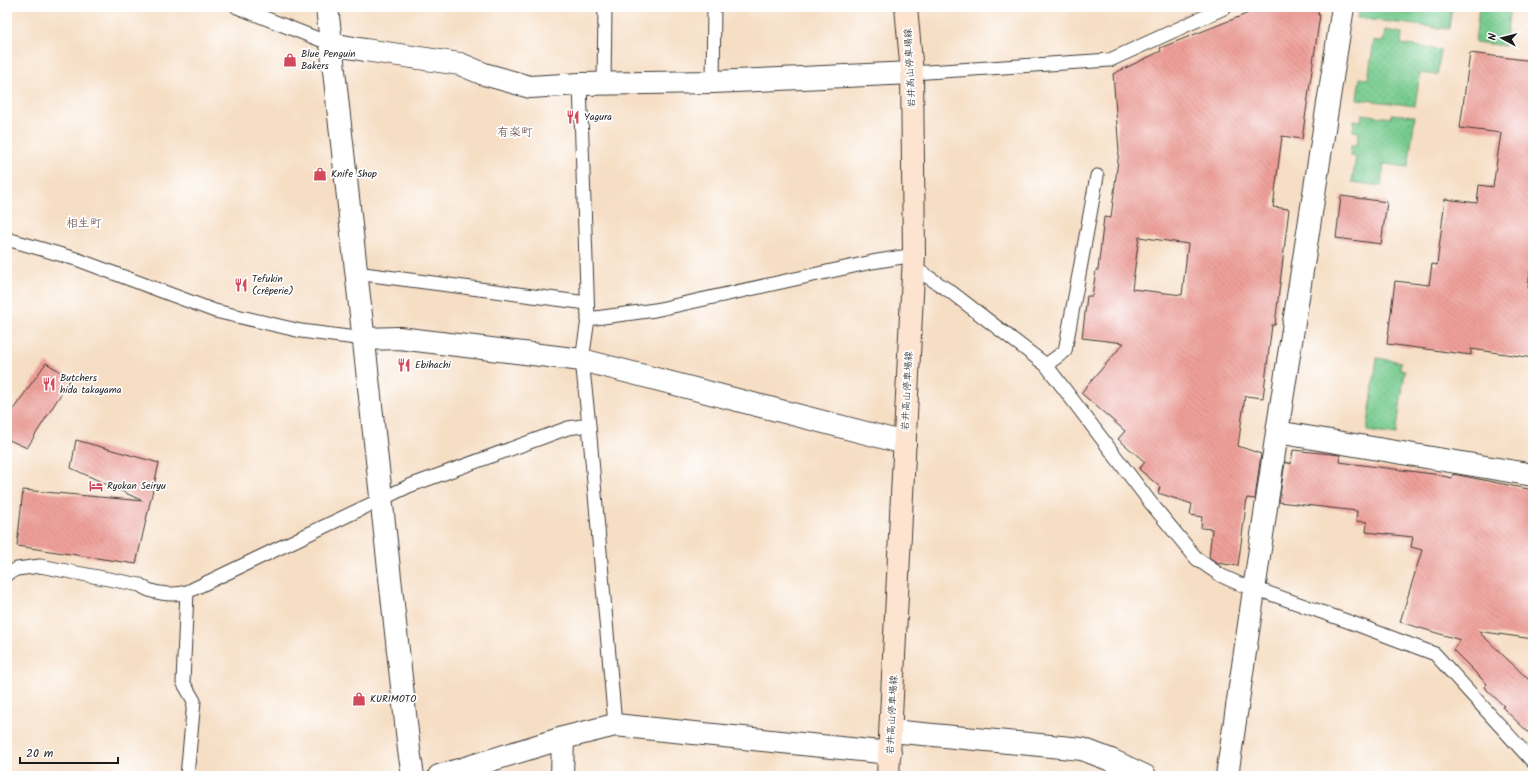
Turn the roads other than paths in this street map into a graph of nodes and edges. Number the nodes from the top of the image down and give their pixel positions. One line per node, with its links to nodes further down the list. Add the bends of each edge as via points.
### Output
1 (237, 7): 8 (lane)
2 (327, 7): 8 (street)
3 (605, 7): 12 (lane)
4 (714, 7): 10 (lane)
5 (906, 7): 9 (main road, 岩井高山停車場線)
6 (1226, 7): 9 (lane, via 1110,60)
7 (1343, 7): 23 (street)
8 (331, 44): 11 (street, via 460,64 484,74 530,87); 16 (street)
9 (912, 73): 10 (street); 15 (main road, 岩井高山停車場線)
10 (714, 82): 12 (street)
11 (580, 84): 12 (street); 17 (lane)
12 (604, 84)
13 (1097, 176): 21 (lane, via 1065,351)
14 (7, 239): 19 (lane, via 76,259 215,312 301,331)
15 (914, 261): 18 (lane, via 864,264 655,310); 21 (lane); 24 (main road, 岩井高山停車場線)
16 (356, 273): 17 (lane); 19 (street)
17 (587, 303): 18 (lane)
18 (588, 319): 20 (lane)
19 (364, 339): 20 (street, via 399,338); 26 (street)
20 (582, 360): 22 (lane); 24 (street)
21 (1046, 365): 28 (lane, via 1150,502 1197,559 1222,576)
22 (589, 425): 26 (lane, via 568,428 409,486); 30 (lane)
23 (1277, 432): 25 (street); 28 (street)
24 (905, 443): 31 (main road, 岩井高山停車場線)
25 (1533, 475)
26 (381, 500): 29 (lane); 36 (street)
27 (7, 574): 29 (lane, via 17,569 40,566 140,585 146,590 176,595)
28 (1254, 588): 34 (lane, via 1435,654); 41 (street)
29 (187, 592): 35 (lane, via 183,682 194,701)
30 (615, 725): 32 (street); 33 (street)
31 (891, 731): 33 (main road, 岩井高山停車場線); 40 (street, via 1082,749)
32 (563, 738): 37 (street); 38 (street)
33 (890, 753): 39 (main road, 岩井高山停車場線)
34 (1533, 762)
35 (187, 776)
36 (413, 776)
37 (439, 776)
38 (562, 776)
39 (888, 776)
40 (1146, 776)
41 (1227, 776)

